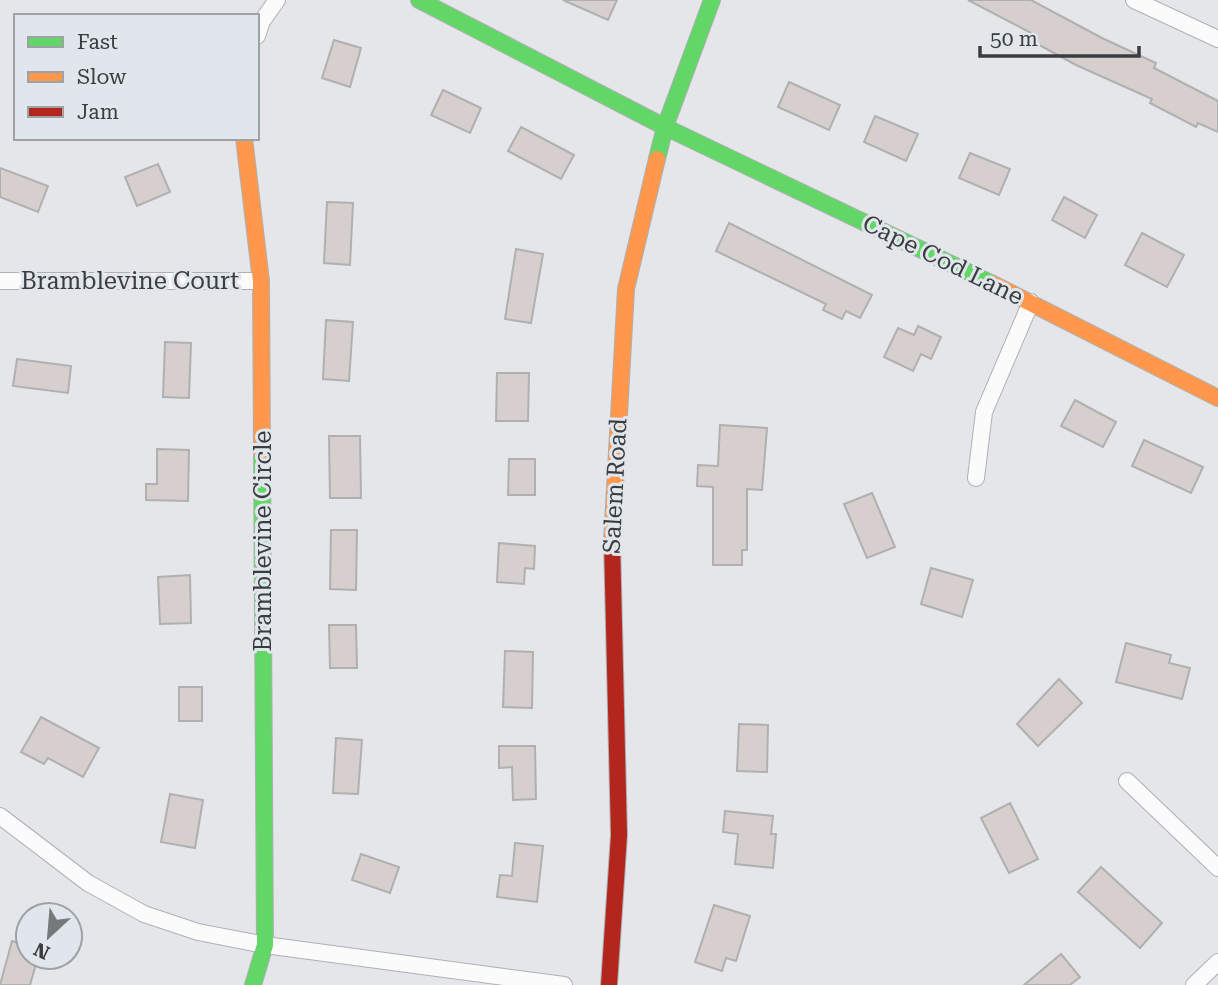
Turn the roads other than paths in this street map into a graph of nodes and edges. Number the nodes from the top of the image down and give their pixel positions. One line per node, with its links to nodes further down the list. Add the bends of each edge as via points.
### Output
1 (277, 0): 5 (street)
2 (419, 0): 7 (street, Cape Cod Lane)
3 (712, 0): 7 (street, Salem Road)
4 (1134, 0): 6 (street)
5 (259, 30)
6 (1218, 39)
7 (665, 127): 11 (street, Cape Cod Lane); 21 (street, Salem Road, via 626,289 611,563 619,835)
8 (244, 140): 10 (street, Bramblevine Circle)
9 (0, 281): 10 (street, Bramblevine Court)
10 (261, 281): 17 (street, Bramblevine Circle)
11 (1031, 302): 12 (street, Cape Cod Lane); 13 (street, via 984,412)
12 (1218, 398)
13 (976, 478)
14 (1127, 781): 16 (street)
15 (0, 816): 17 (street, via 88,883 144,914 198,932)
16 (1218, 868)
17 (265, 944): 19 (street, Bramblevine Circle); 20 (street)
18 (1218, 962): 22 (street)
19 (253, 985)
20 (564, 985)
21 (609, 985)
22 (1194, 985)

